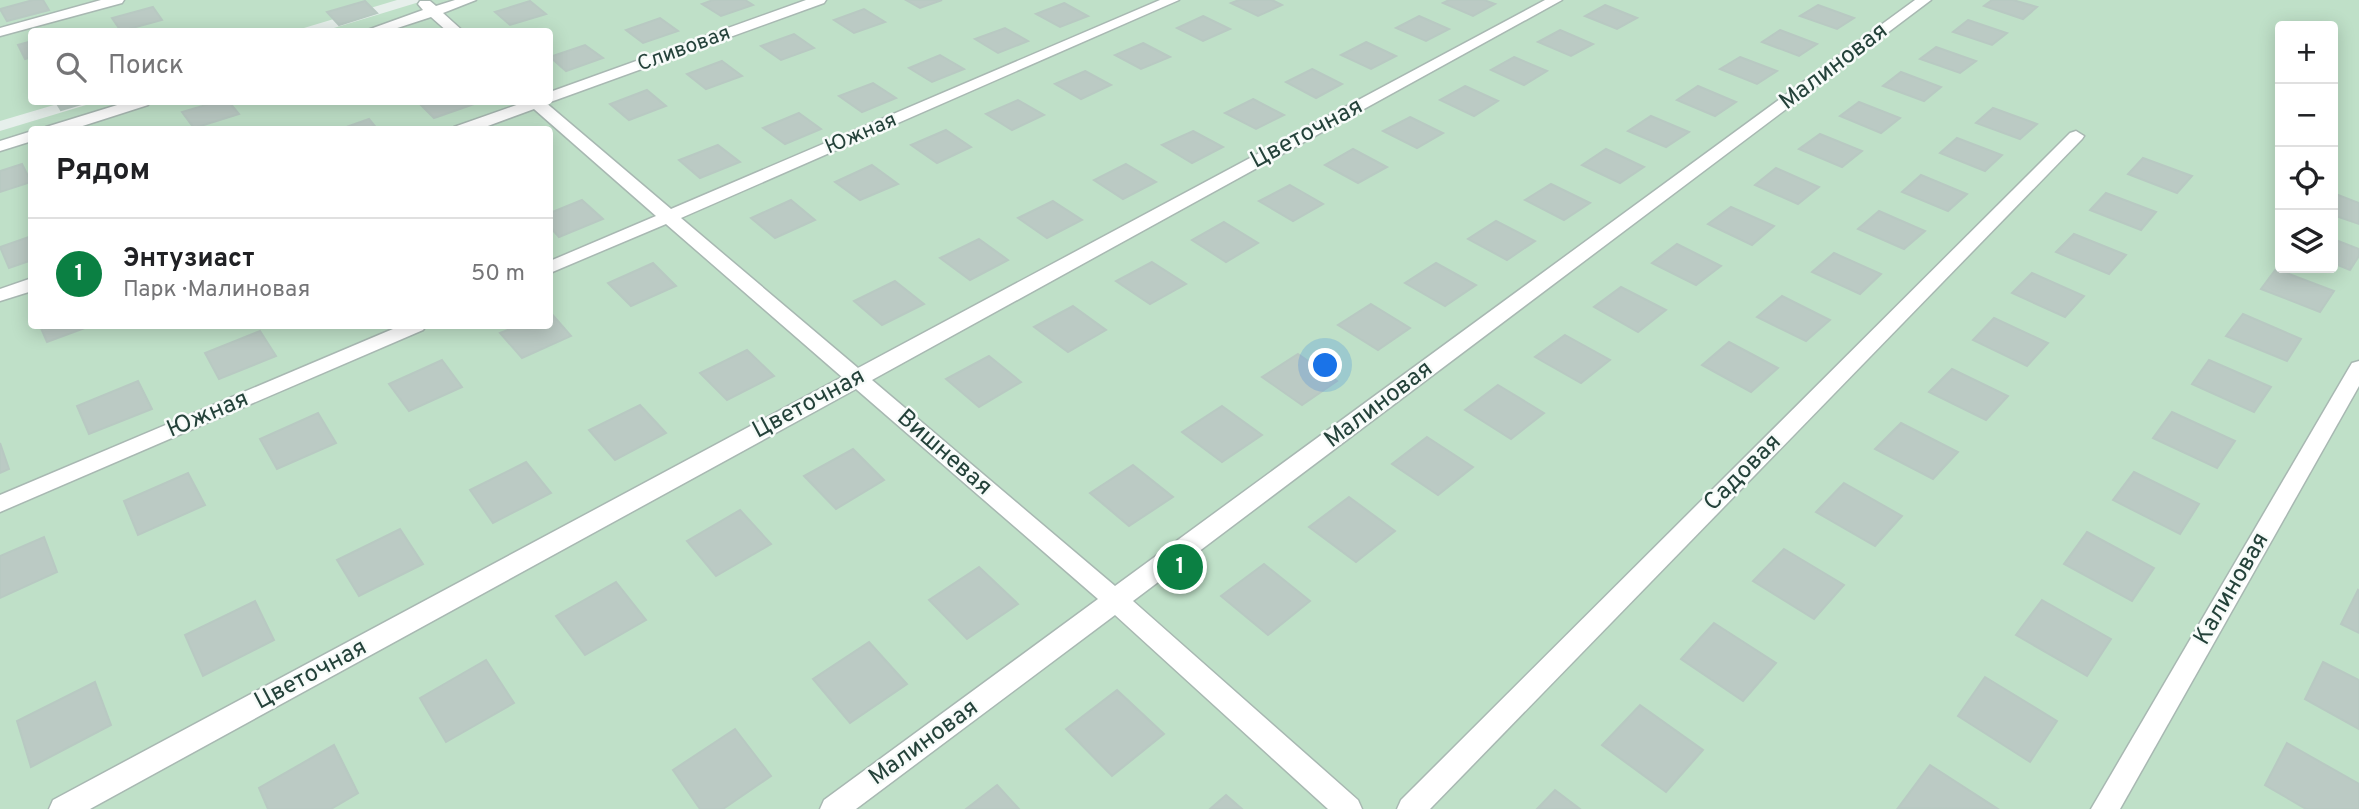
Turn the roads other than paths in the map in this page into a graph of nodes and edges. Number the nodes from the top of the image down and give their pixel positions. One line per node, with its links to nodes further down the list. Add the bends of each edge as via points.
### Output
1 (117, 0): 11 (street)
2 (421, 0): 8 (street)
3 (470, 0): 8 (street)
4 (819, 0): 12 (street, Сливовая)
5 (1172, 0): 21 (street, Южная)
6 (1555, 0): 27 (street, Цветочная)
7 (1924, 0): 29 (street, Малиновая)
8 (434, 11): 9 (street); 10 (street)
9 (381, 28)
10 (453, 28)
11 (0, 32)
12 (553, 96)
13 (132, 105): 16 (street)
14 (528, 105): 17 (street)
15 (540, 105): 21 (street, Вишневая)
16 (65, 126)
17 (471, 126)
18 (2076, 136): 33 (street, Садовая)
19 (28, 137): 20 (street)
20 (0, 146)
21 (670, 216): 22 (street, Южная); 27 (street, Вишневая)
22 (553, 267)
23 (28, 285): 24 (street)
24 (0, 295)
25 (409, 329): 28 (street, Южная)
26 (2359, 368): 34 (street, Калиновая)
27 (857, 378): 29 (street, Вишневая); 30 (street, Цветочная)
28 (0, 504)
29 (1116, 601): 31 (street, Малиновая); 32 (street, Вишневая)
30 (63, 809)
31 (834, 809)
32 (1348, 809)
33 (1410, 809)
34 (2105, 809)

